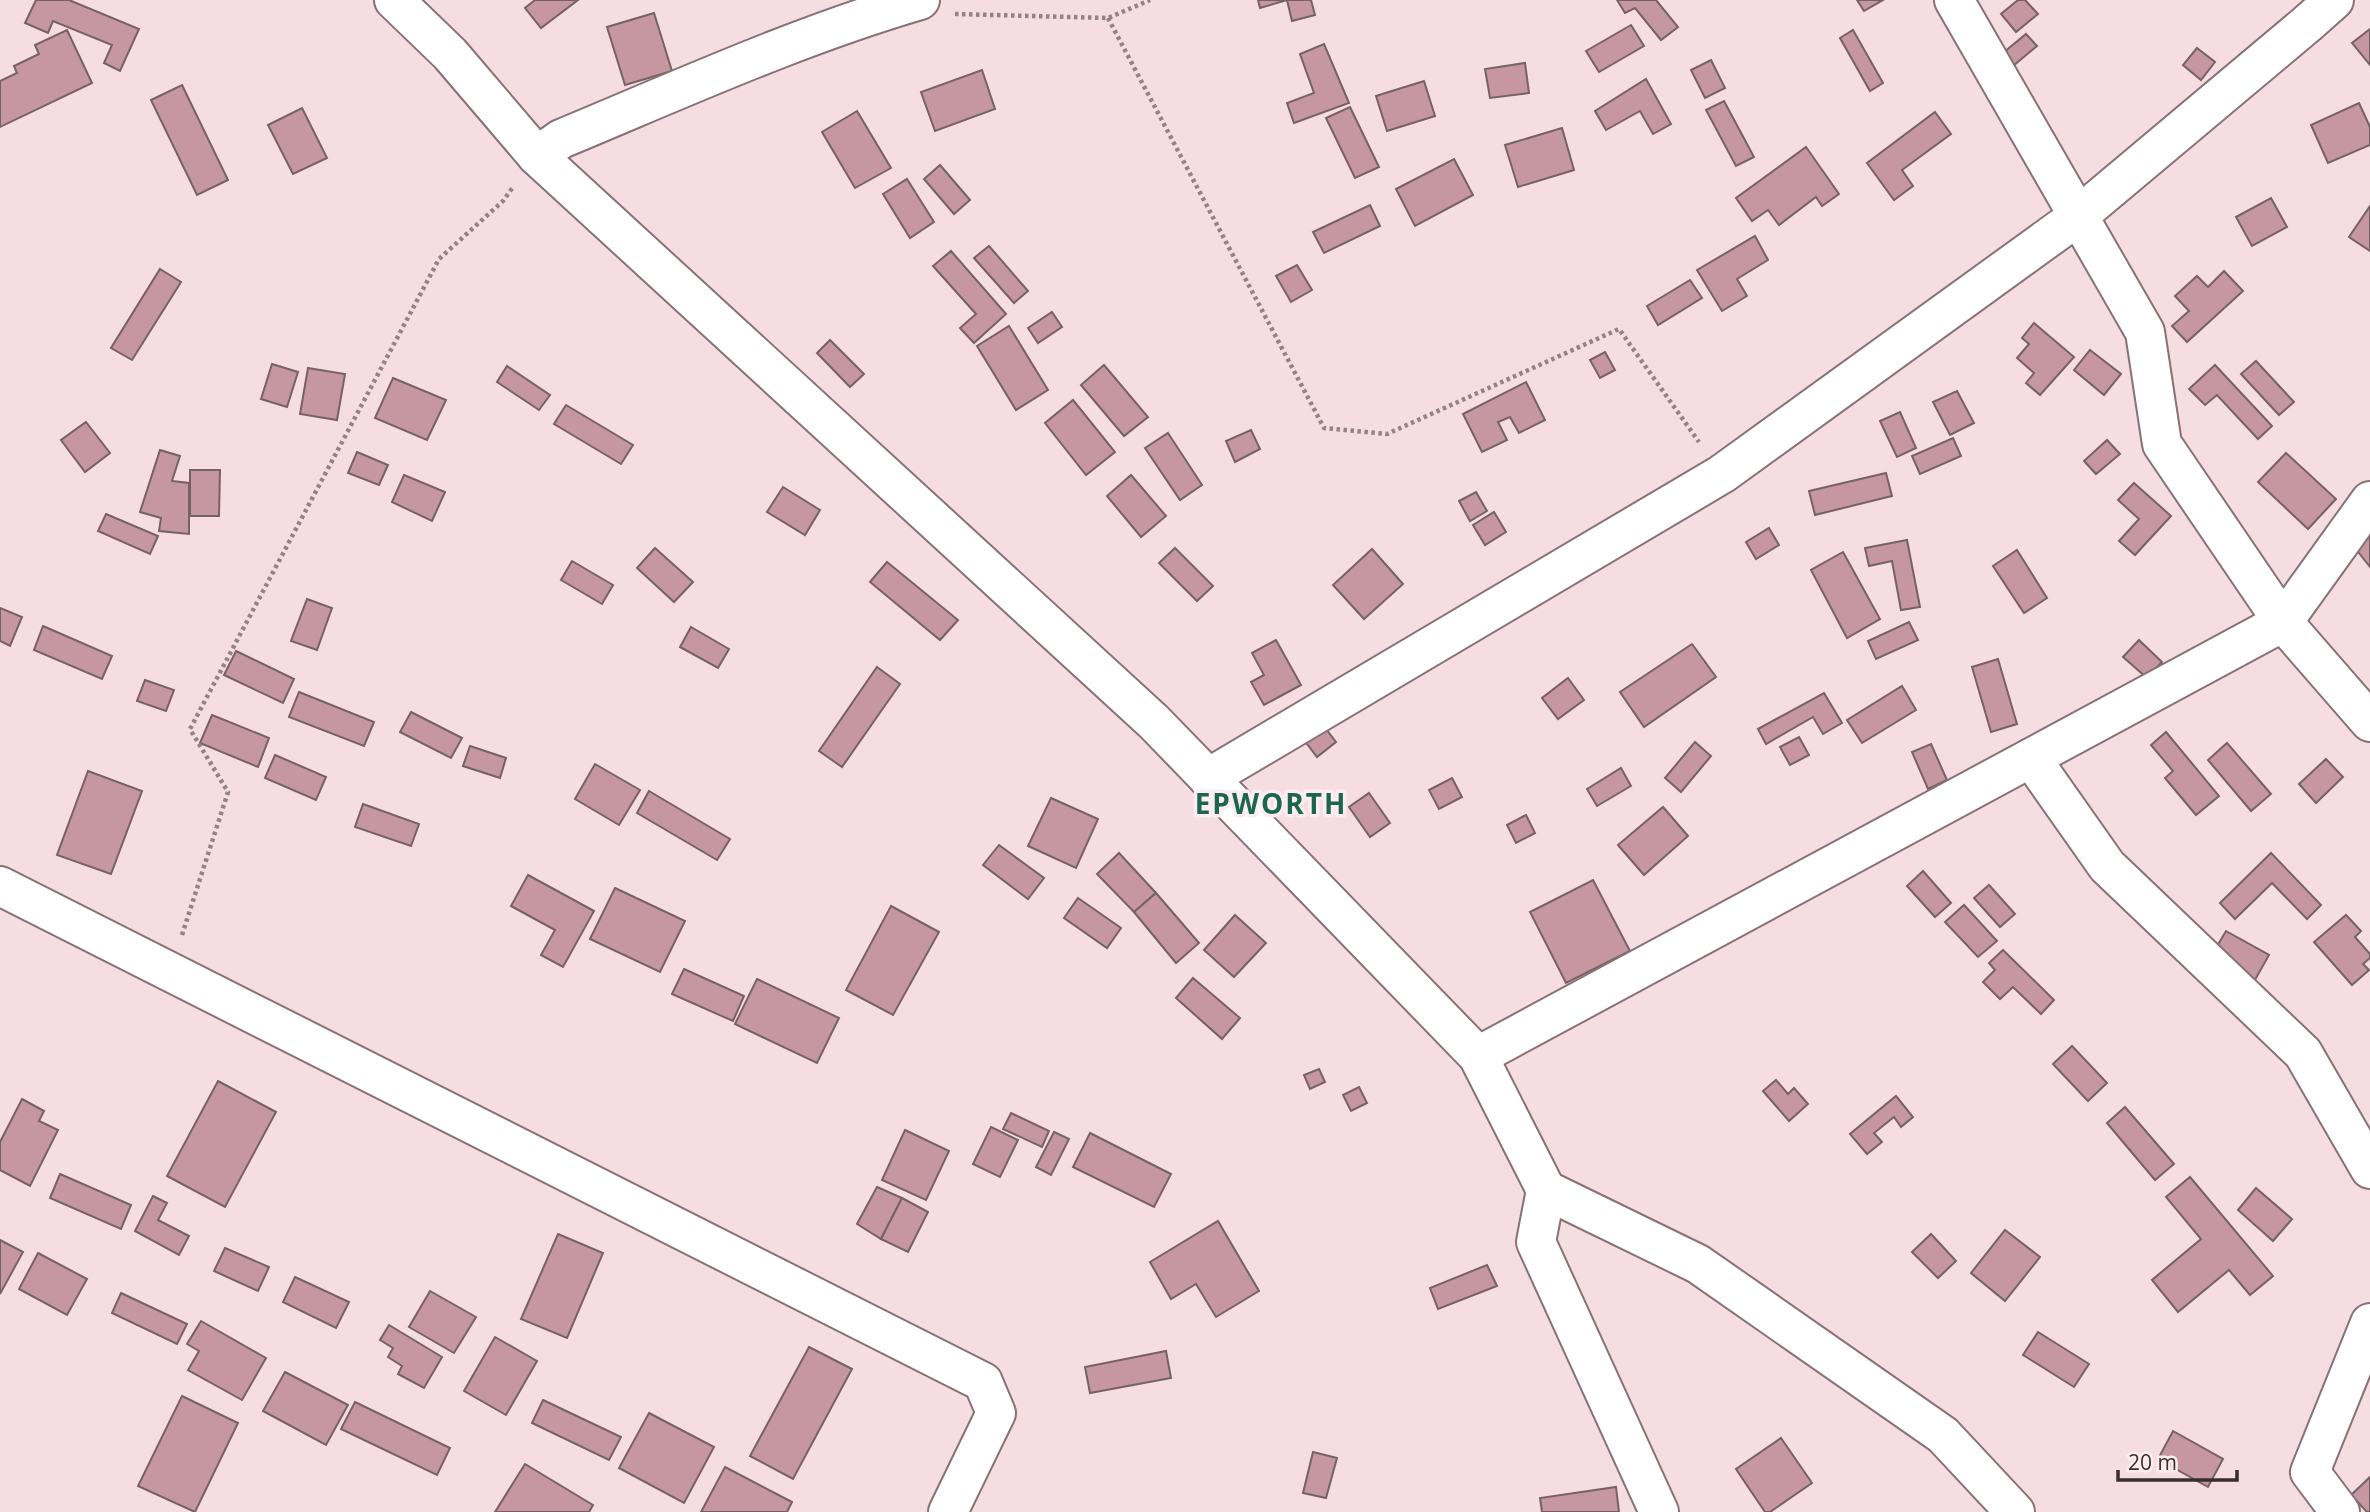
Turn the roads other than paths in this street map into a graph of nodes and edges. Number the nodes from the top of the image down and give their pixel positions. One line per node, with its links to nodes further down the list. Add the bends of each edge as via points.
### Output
1 (394, 0): 5 (street, via 450,54)
2 (1954, 0): 6 (street)
3 (2333, 0): 6 (street)
4 (934, 7): 5 (street, via 880,11 757,57 561,139)
5 (537, 156): 11 (street, via 1154,722)
6 (2077, 217): 8 (street, via 2145,332 2162,444); 11 (street, via 1722,474)
7 (2370, 501): 8 (street)
8 (2283, 622): 9 (street); 10 (street)
9 (2370, 722)
10 (2031, 758): 13 (street); 14 (street, via 2107,866 2303,1053)
11 (1208, 778): 13 (street)
12 (0, 886): 17 (street, via 983,1382 996,1413)
13 (1478, 1056): 15 (street)
14 (2370, 1168)
15 (1546, 1190): 18 (street, via 1536,1242); 19 (street, via 1698,1264 1943,1435)
16 (2370, 1323): 20 (street, via 2310,1472)
17 (948, 1512)
18 (1659, 1512)
19 (2015, 1512)
20 (2340, 1512)

